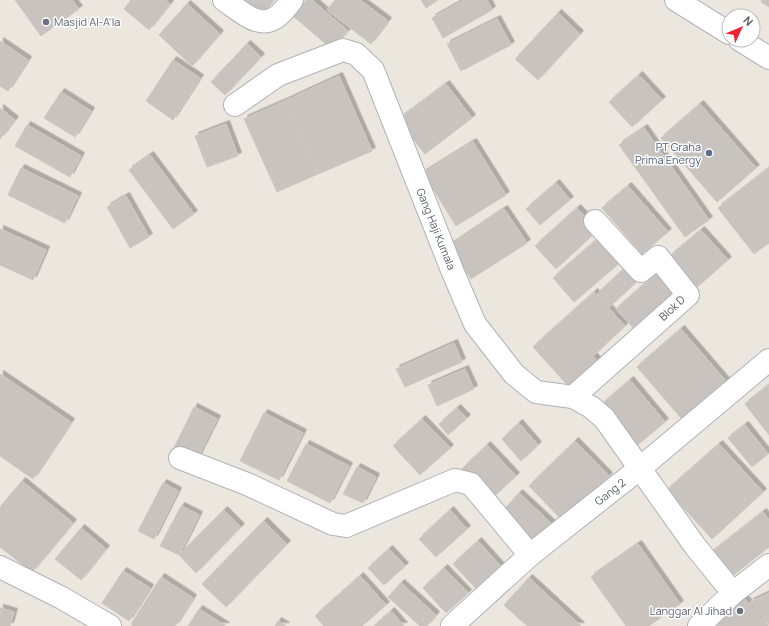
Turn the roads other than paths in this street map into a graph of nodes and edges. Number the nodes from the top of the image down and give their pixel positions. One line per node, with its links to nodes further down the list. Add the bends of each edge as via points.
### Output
1 (224, 0): 2 (street, via 257,22 268,22 279,15)
2 (292, 0)
3 (676, 0): 4 (street)
4 (721, 28)
5 (753, 48): 6 (street)
6 (769, 58)
7 (235, 105): 10 (street, Gang Haji Kumala, via 278,74 343,50 356,54 373,70 475,324 514,374 536,392)
8 (594, 221): 10 (street, Blok D, via 641,271 658,257 688,295)
9 (769, 360): 12 (street, Gang 2)
10 (573, 397): 12 (street, Gang Haji Kumala, via 604,418)
11 (180, 458): 13 (street, via 247,484 333,524 346,526 455,480 471,484)
12 (639, 469): 13 (street, Gang 2); 16 (street, Gang Haji Kumala)
13 (530, 555): 18 (street, Gang 2)
14 (769, 565): 16 (street)
15 (0, 567): 17 (street)
16 (733, 593): 19 (street)
17 (110, 626)
18 (452, 626)
19 (699, 626)

